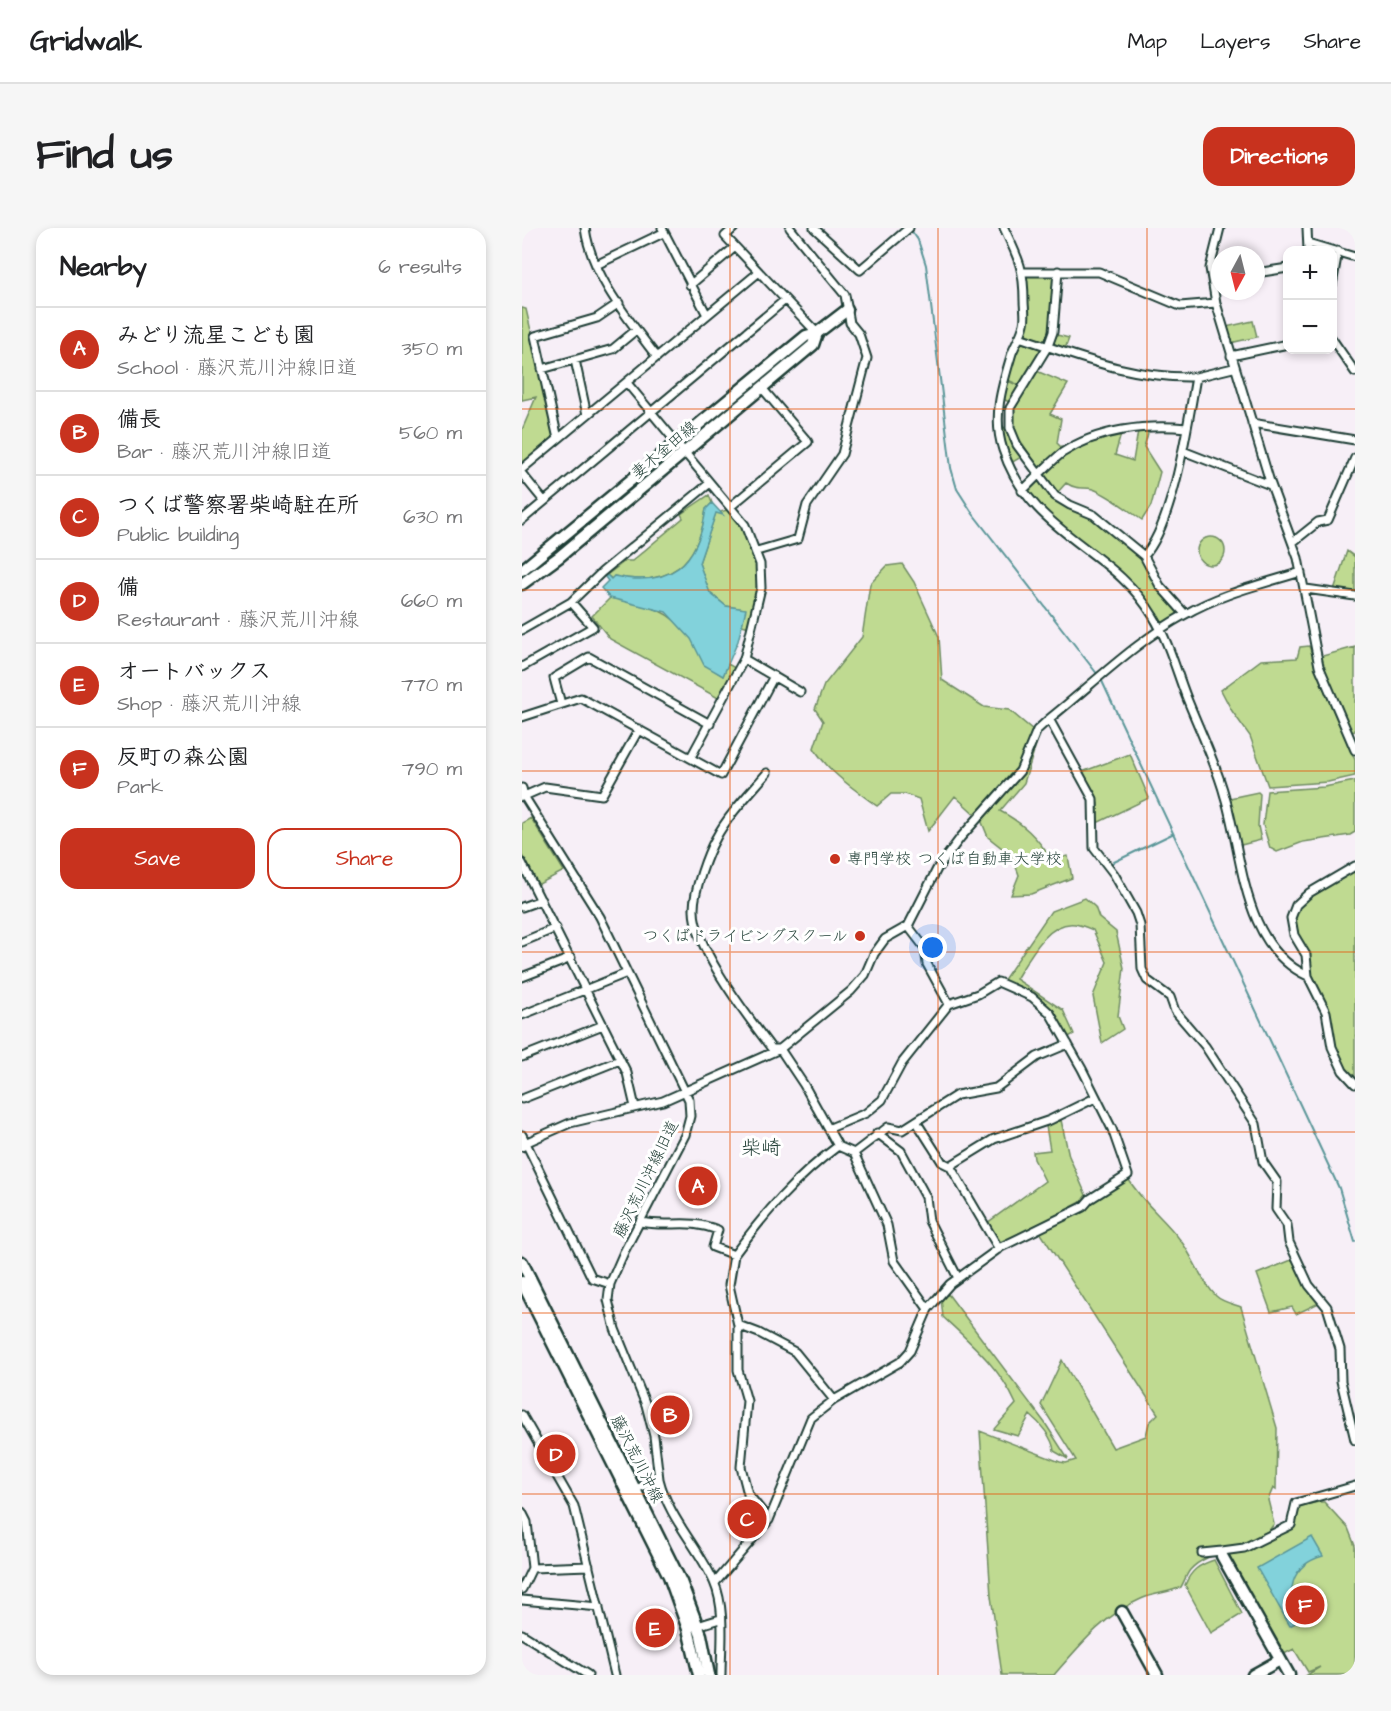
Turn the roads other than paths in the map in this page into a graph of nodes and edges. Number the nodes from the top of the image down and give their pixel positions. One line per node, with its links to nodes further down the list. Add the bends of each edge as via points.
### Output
1 (585, 228): 16 (street, via 587,248)
2 (734, 228): 12 (street, via 725,236)
3 (790, 228): 27 (street, via 845,295)
4 (814, 228): 9 (street, via 860,270)
5 (1004, 228): 20 (street)
6 (1220, 228): 10 (street)
7 (1307, 228): 11 (street)
8 (663, 230): 16 (street); 22 (street)
9 (907, 230)
10 (1215, 246)
11 (1308, 246)
12 (735, 247): 19 (street); 22 (street)
13 (1338, 251): 14 (street); 15 (street)
14 (1337, 257)
15 (1355, 257)
16 (596, 265): 25 (street)
17 (1283, 269): 21 (street)
18 (1058, 271): 20 (street); 26 (street, via 1099,272 1180,306); 33 (street, via 1053,332)
19 (759, 272): 23 (street); 28 (street)
20 (1024, 272): 31 (street, via 1024,323)
21 (1265, 272)
22 (690, 285): 28 (street)
23 (785, 300): 30 (street); 44 (street)
24 (1215, 300): 26 (street)
25 (619, 303): 29 (street); 39 (street, via 597,318 535,336)
26 (1216, 303): 35 (street)
27 (847, 310): 30 (street, 妻木金田線); 64 (street, via 867,358 842,454 807,505 798,539)
28 (707, 315): 36 (street)
29 (636, 330): 36 (street); 37 (street, via 613,349)
30 (817, 333): 43 (street, 妻木金田線, via 813,345); 50 (street, 妻木金田線, via 806,336)
31 (1019, 337): 33 (street); 59 (street, via 999,400 997,423 1003,450)
32 (1283, 345): 35 (street)
33 (1048, 346): 41 (street, via 1142,375); 56 (street, via 1018,394 1008,419 1017,445)
34 (1337, 346): 40 (street)
35 (1231, 356): 38 (street)
36 (657, 357): 42 (street)
37 (575, 360): 39 (street); 45 (street)
38 (1233, 368): 41 (street); 46 (street)
39 (542, 369): 48 (street)
40 (1355, 372)
41 (1196, 377): 47 (street)
42 (627, 383): 44 (street); 45 (street)
43 (762, 388): 52 (street, 妻木金田線); 61 (street, via 808,442)
44 (652, 412): 50 (street); 60 (street)
45 (587, 415): 48 (street)
46 (1252, 423): 49 (street); 58 (street)
47 (1187, 428): 51 (street); 56 (street, via 1144,426 1083,442 1062,454)
48 (558, 439): 54 (street)
49 (1355, 440)
50 (677, 443): 52 (street); 66 (street, 妻木金田線)
51 (1183, 451): 58 (street); 65 (street, via 1157,539)
52 (685, 452): 57 (street); 68 (street, 妻木金田線)
53 (1355, 458): 63 (street, via 1328,520 1318,522)
54 (522, 469)
55 (522, 474): 60 (street)
56 (1039, 476): 59 (street); 65 (street, via 1055,496 1094,515)
57 (710, 483): 61 (street); 71 (street)
58 (1270, 484): 63 (street)
59 (1022, 491): 74 (street, via 1038,511 1122,580 1153,615)
60 (544, 501): 62 (street)
61 (730, 507): 64 (street, via 745,525)
62 (522, 520)
63 (1293, 542): 67 (street)
64 (757, 551): 75 (street, via 760,588)
65 (1144, 556): 72 (street, via 1160,586)
66 (522, 570)
67 (1302, 572): 69 (street); 72 (street, via 1234,593)
68 (522, 584)
69 (1306, 589): 70 (street); 84 (street, via 1319,666)
70 (1355, 596)
71 (571, 602): 73 (street); 76 (street, via 592,627)
72 (1185, 614): 74 (street)
73 (522, 630)
74 (1160, 630): 81 (street); 99 (street, via 1225,797 1253,912 1269,941 1294,969)
75 (744, 659): 77 (street); 82 (street)
76 (522, 667)
77 (774, 676): 78 (street); 86 (street, via 722,775)
78 (800, 692)
79 (561, 704): 80 (street); 82 (street, via 554,678 589,657); 83 (street, via 581,698)
80 (522, 717)
81 (1049, 719): 94 (street, via 1037,730 1020,771 936,869); 133 (street, via 1093,799 1094,848 1136,913 1142,969 1147,980 1170,997 1175,1011 1205,1046 1256,1124 1263,1162 1276,1182 1276,1209 1287,1225 1289,1242 1309,1285 1327,1307 1337,1338 1341,1381)
82 (710, 724): 86 (street)
83 (639, 729): 86 (street); 89 (street, via 602,795 545,787)
84 (1352, 737): 85 (street)
85 (1355, 750)
86 (691, 757)
87 (767, 773): 106 (street, via 716,837 694,909 702,939 736,1001 772,1049)
88 (522, 788): 89 (street, 藤沢荒川沖線旧道)
89 (523, 796): 98 (street, 藤沢荒川沖線旧道, via 582,885)
90 (522, 863): 92 (street)
91 (1355, 866): 99 (street, via 1318,886 1292,911 1291,926 1306,956)
92 (541, 900): 93 (street); 95 (street)
93 (522, 908)
94 (908, 926): 102 (street, via 925,948 927,964); 106 (street, via 885,939 851,991)
95 (556, 928): 96 (street); 97 (street)
96 (522, 942)
97 (570, 958): 100 (street); 101 (street)
98 (627, 973): 101 (street); 110 (street, 藤沢荒川沖線旧道)
99 (1308, 976): 109 (street, via 1326,1012 1332,1047 1342,1071)
100 (522, 977)
101 (585, 990): 103 (street); 104 (street)
102 (949, 1004): 105 (street, via 998,982 1042,1005); 115 (street, via 902,1063 882,1100 866,1113)
103 (522, 1015)
104 (603, 1025): 107 (street); 108 (street)
105 (1068, 1044): 111 (street); 114 (street, via 1037,1057 996,1088 957,1095)
106 (780, 1049): 110 (street); 115 (street)
107 (522, 1057)
108 (620, 1060): 112 (street); 113 (street)
109 (1355, 1084)
110 (686, 1092): 113 (street); 121 (street, 藤沢荒川沖線旧道, via 690,1111 685,1135)
111 (1095, 1098): 120 (street, via 1050,1120 994,1139); 122 (street, via 1112,1129 1128,1175 1083,1207)
112 (522, 1099)
113 (635, 1107): 117 (street, via 570,1123)
114 (916, 1121): 116 (street, via 902,1130 888,1127); 120 (street, via 942,1162)
115 (830, 1128): 118 (street)
116 (877, 1133): 119 (street); 125 (street, via 901,1151 926,1197 929,1221)
117 (523, 1141): 127 (street, via 592,1278)
118 (838, 1146): 119 (street); 123 (street, via 806,1170 773,1204)
119 (854, 1153): 129 (street, via 887,1225 894,1261)
120 (950, 1166): 122 (street)
121 (641, 1222): 123 (street, via 705,1225 717,1230 713,1248); 127 (street, 藤沢荒川沖線旧道)
122 (999, 1249): 125 (street)
123 (734, 1255): 130 (street, via 729,1285)
124 (522, 1262): 136 (street, 藤沢荒川沖線)
125 (958, 1278): 129 (street)
126 (522, 1282): 128 (street, 藤沢荒川沖線)
127 (610, 1284): 134 (street, 藤沢荒川沖線旧道, via 610,1317 646,1405)
128 (525, 1295): 149 (street, 藤沢荒川沖線)
129 (928, 1309): 131 (street, via 910,1351 900,1362)
130 (738, 1325): 131 (street, via 795,1352); 138 (street, via 738,1370 747,1401 741,1467 748,1494)
131 (834, 1400): 138 (street, via 811,1418)
132 (522, 1415): 141 (street, via 573,1506)
133 (1355, 1440)
134 (659, 1479): 136 (street); 143 (street, 藤沢荒川沖線旧道, via 674,1517)
135 (1355, 1486): 140 (street, via 1296,1503 1291,1525)
136 (636, 1490): 149 (street, 藤沢荒川沖線, via 681,1582)
137 (522, 1512): 142 (street, via 527,1522)
138 (769, 1520): 143 (street)
139 (1202, 1553): 140 (street)
140 (1222, 1554): 151 (street)
141 (589, 1566): 142 (street); 146 (street)
142 (532, 1568): 144 (street)
143 (715, 1583): 148 (street)
144 (522, 1589)
145 (522, 1600): 146 (street)
146 (599, 1607): 153 (street)
147 (1122, 1612): 157 (street)
148 (720, 1618): 149 (street); 156 (street)
149 (693, 1627): 154 (street, 藤沢荒川沖線); 155 (street, 藤沢荒川沖線)
150 (522, 1634): 152 (street)
151 (1280, 1660): 158 (street); 159 (street)
152 (588, 1675)
153 (615, 1675)
154 (699, 1675)
155 (710, 1675)
156 (721, 1675)
157 (1157, 1675)
158 (1253, 1675)
159 (1289, 1675)

